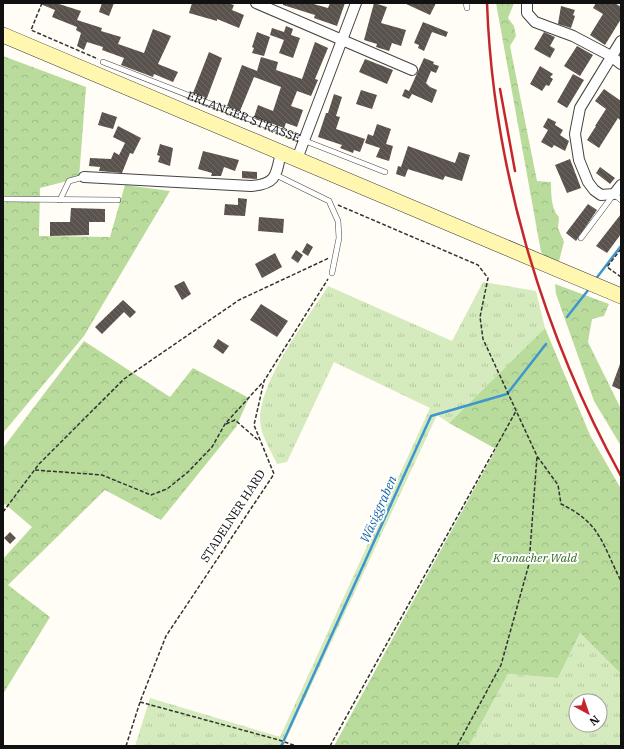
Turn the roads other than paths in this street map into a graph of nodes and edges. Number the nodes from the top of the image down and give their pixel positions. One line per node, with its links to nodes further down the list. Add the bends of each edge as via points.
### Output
1 (256, 3): 5 (street)
2 (356, 3): 5 (street)
3 (527, 3): 7 (street, via 527,13 535,22 574,36)
4 (3, 35): 12 (main road, ERLANGER STRASSE)
5 (343, 40): 10 (street); 11 (street)
6 (621, 41): 7 (street)
7 (611, 56): 9 (street); 18 (street, via 580,108 575,134 579,160 588,182 601,195)
8 (103, 62): 11 (lane, ERLANGER STRASSE)
9 (621, 64)
10 (412, 70)
11 (303, 141): 13 (street); 14 (lane, ERLANGER STRASSE)
12 (281, 152): 13 (main road, ERLANGER STRASSE); 15 (street, ERLANGER STRASSE)
13 (297, 159): 24 (main road, ERLANGER STRASSE)
14 (385, 172)
15 (276, 175): 16 (street, via 265,184 251,186); 23 (lane, via 329,201 338,221 340,238)
16 (84, 176): 20 (lane, via 69,181)
17 (621, 185): 18 (street)
18 (617, 197): 22 (lane)
19 (3, 199): 20 (lane)
20 (60, 200): 21 (lane)
21 (118, 200)
22 (581, 238)
23 (332, 273)
24 (621, 296)

